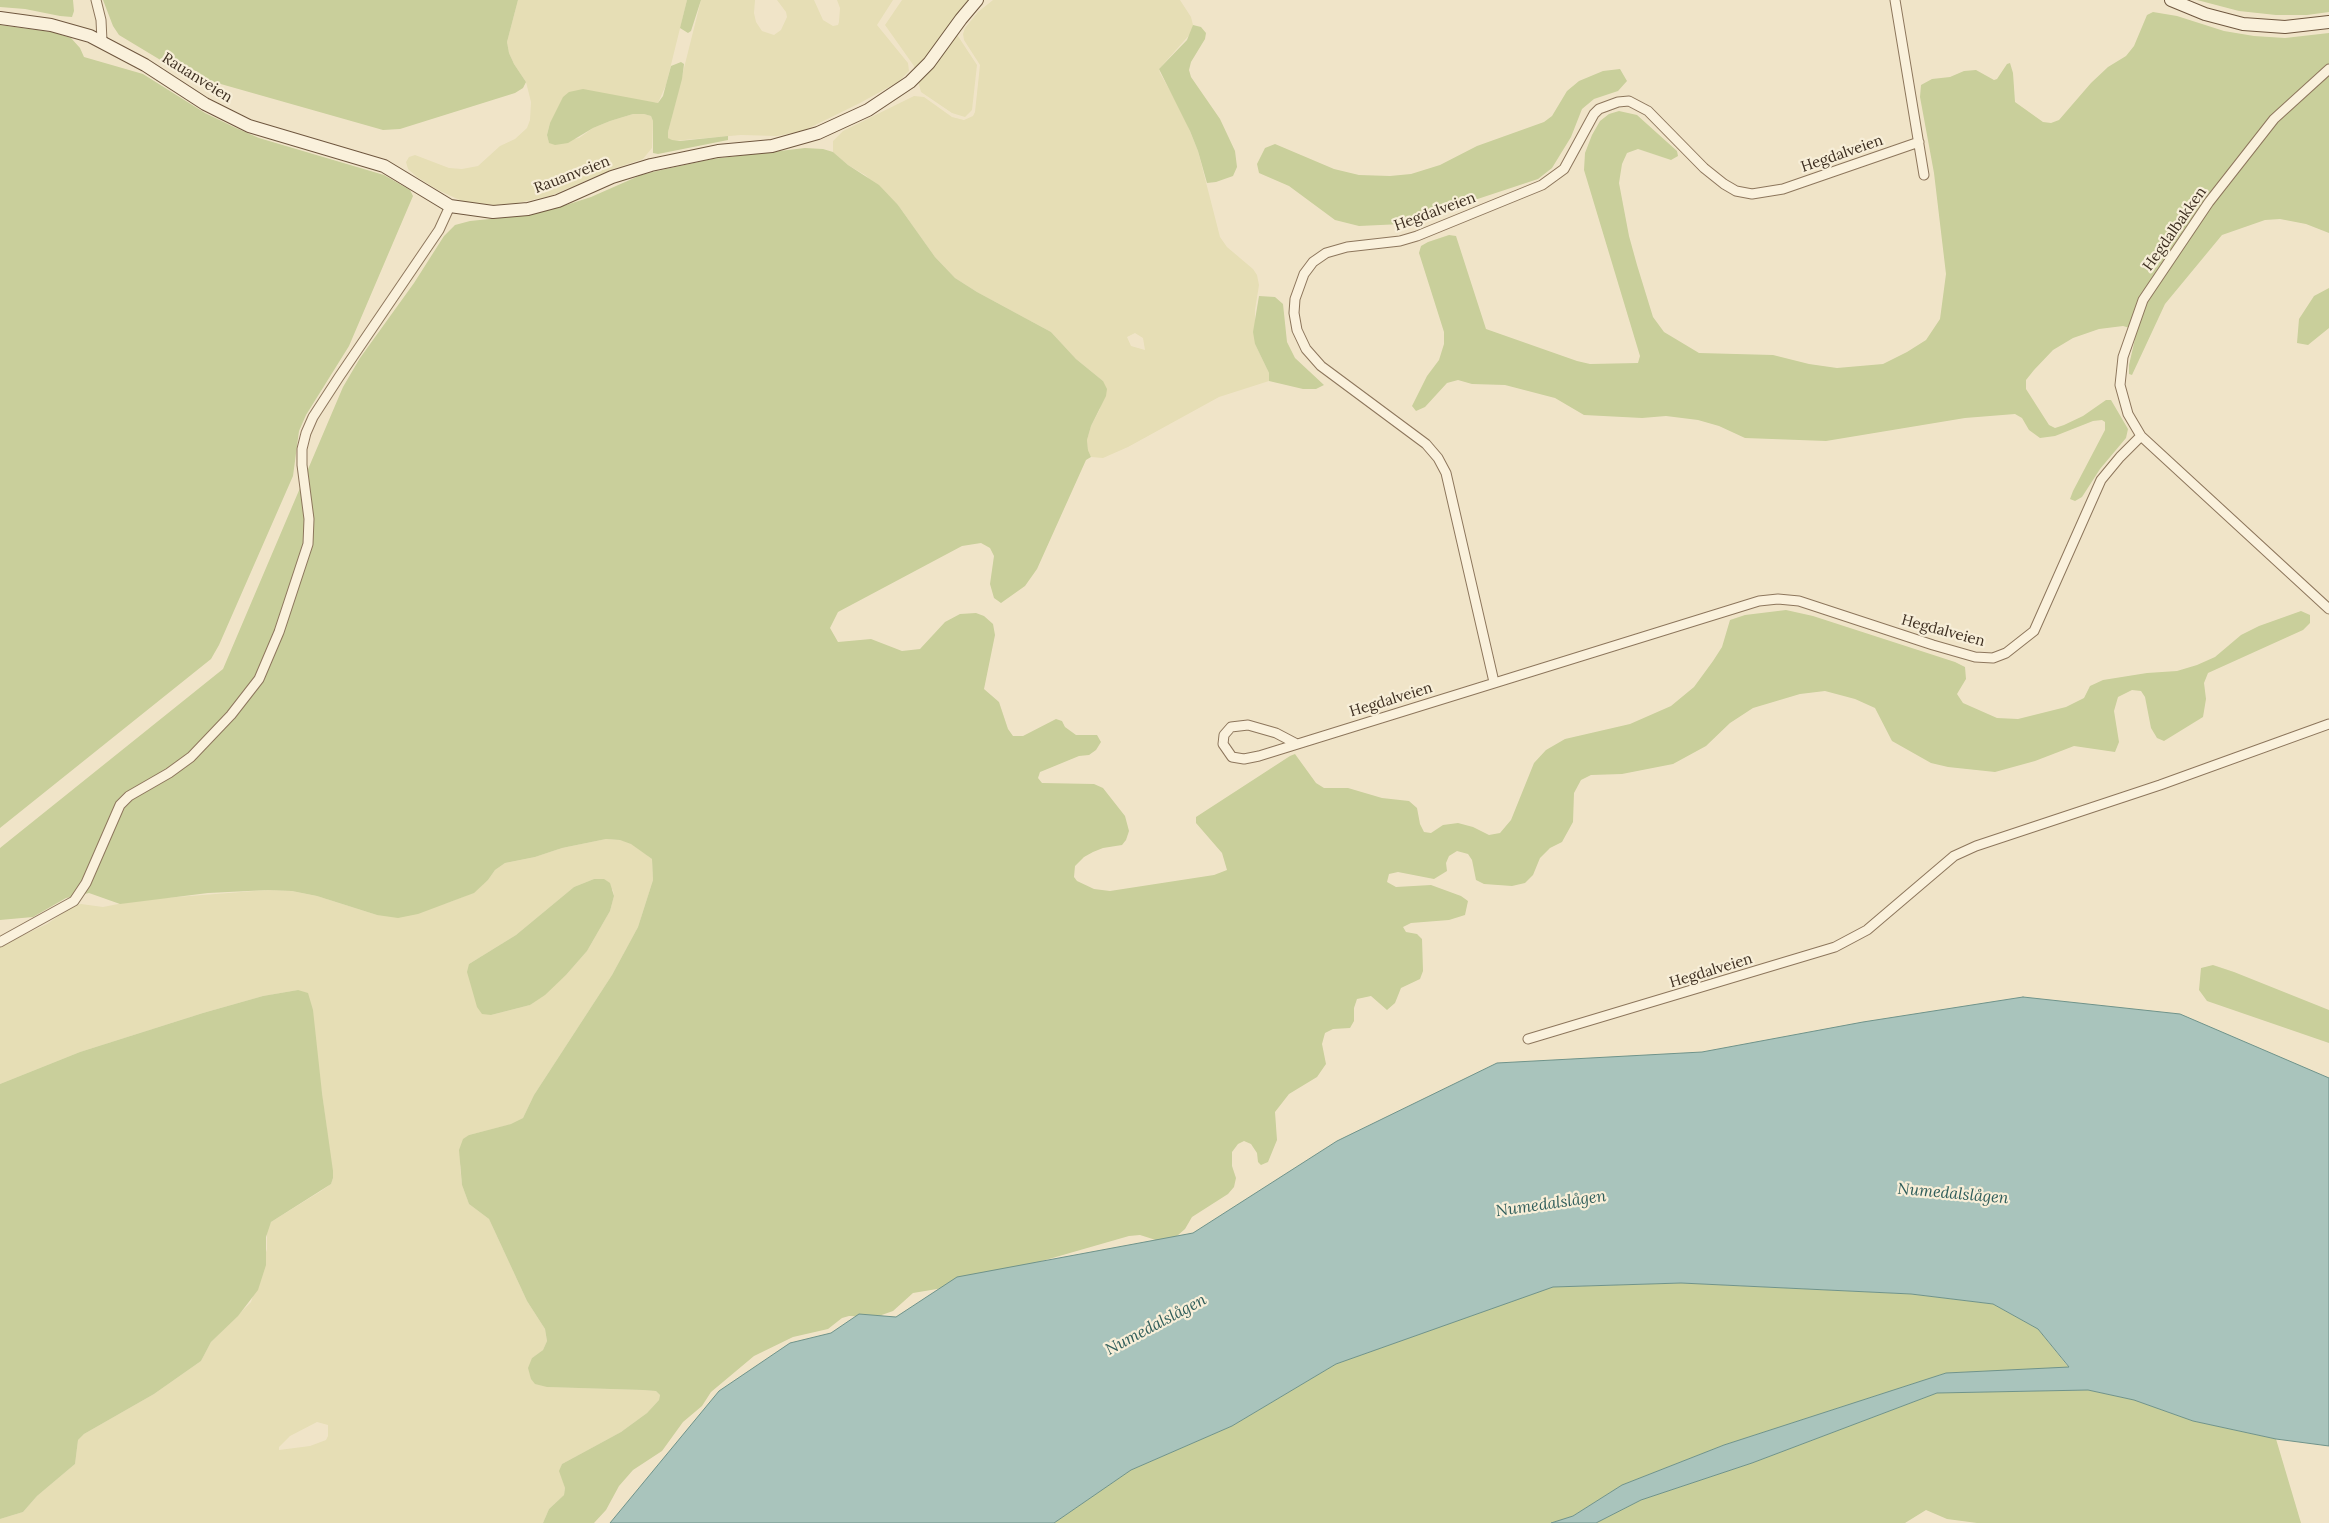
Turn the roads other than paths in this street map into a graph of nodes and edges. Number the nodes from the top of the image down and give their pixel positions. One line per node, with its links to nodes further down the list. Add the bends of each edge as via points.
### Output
1 (96, 0): 7 (street)
2 (977, 0): 11 (main road, Rauanveien, via 929,64 910,82 868,110 818,133 787,144 718,151 651,165 558,201 528,209 493,212)
3 (1895, 0): 9 (street)
4 (2171, 0): 6 (main road, via 2205,14 2244,24 2285,27)
5 (0, 18): 7 (main road, Rauanveien, via 51,25)
6 (2329, 22)
7 (102, 41): 11 (main road, Rauanveien, via 219,112 290,140 384,166)
8 (2329, 69): 12 (street, Hegdalbakken, via 2274,118 2209,202 2142,300 2123,357 2120,384 2128,414)
9 (1919, 142): 10 (street); 14 (street, Hegdalveien, via 1783,189 1752,194 1736,191 1724,184 1648,111 1629,101 1618,102 1594,114 1564,170 1542,185 1430,232 1400,241 1347,246 1326,253 1313,262 1304,274 1295,299 1297,330 1306,349 1321,366 1426,444 1438,458 1446,473)
10 (1924, 175)
11 (450, 206): 17 (street, via 439,230 339,377 306,433 302,465 309,519 308,544 279,632 259,679 232,715 191,757 120,805 86,883 74,901)
12 (2142, 436): 13 (street); 14 (street, Hegdalveien, via 2101,480 2034,631 2006,653 1993,658 1975,657 1798,601 1778,599 1746,604)
13 (2329, 609)
14 (1494, 682): 16 (street, Hegdalveien)
15 (2329, 724): 18 (street, Hegdalveien, via 1954,856 1867,930 1835,947)
16 (1295, 743): 16 (street, Hegdalveien, via 1276,733 1248,725 1231,728 1224,736 1223,744 1232,757 1244,759)
17 (0, 942)
18 (1528, 1039)

